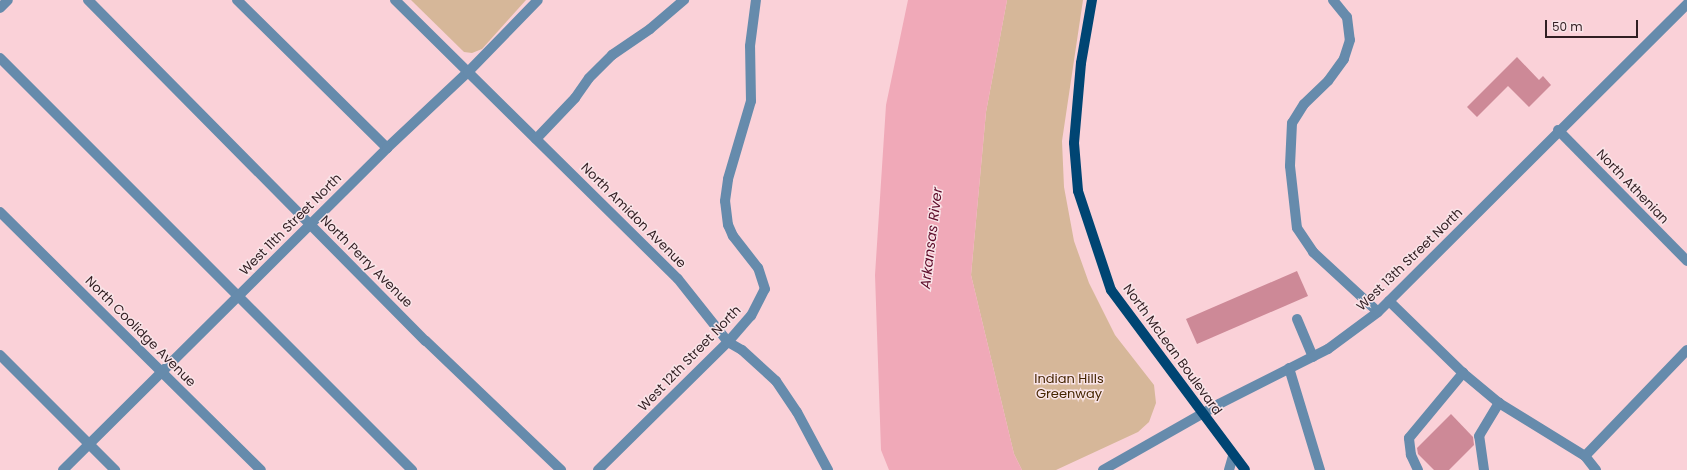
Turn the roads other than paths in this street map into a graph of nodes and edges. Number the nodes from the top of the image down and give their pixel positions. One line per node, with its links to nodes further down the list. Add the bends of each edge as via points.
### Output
1 (8, 0): 11 (street)
2 (88, 0): 18 (street, North Perry Avenue)
3 (237, 0): 16 (street)
4 (395, 0): 13 (street, North Amidon Avenue)
5 (538, 0): 13 (street, West 11th Street North)
6 (684, 0): 15 (street, via 650,29 612,54)
7 (756, 0): 24 (street, West 12th Street North, via 750,46 752,101 728,179 725,200 731,230 758,268 765,289 751,316)
8 (1092, 0): 32 (main road, North McLean Boulevard, via 1081,63 1074,143 1078,191 1111,290)
9 (1333, 0): 22 (street, via 1347,17 1350,40 1344,59 1304,104 1292,123 1290,166 1297,228 1313,252)
10 (1687, 4): 14 (street, West 13th Street North)
11 (0, 8)
12 (0, 58): 20 (street)
13 (468, 72): 15 (street, North Amidon Avenue); 16 (street, West 11th Street North)
14 (1558, 130): 19 (street, North Athenian); 21 (street, West 13th Street North)
15 (536, 139): 24 (street, North Amidon Avenue, via 678,279)
16 (387, 148): 18 (street, West 11th Street North)
17 (0, 212): 29 (street, North Coolidge Avenue)
18 (310, 224): 20 (street, West 11th Street North); 40 (street, North Perry Avenue, via 426,341)
19 (1687, 261)
20 (238, 296): 29 (street, West 11th Street North); 39 (street)
21 (1389, 301): 22 (street, West 13th Street North); 30 (street)
22 (1378, 312): 27 (street, West 13th Street North)
23 (1297, 319): 27 (street)
24 (728, 342): 41 (street, West 12th Street North); 42 (street, North Amidon Avenue, via 742,350 776,381 797,412)
25 (1687, 350): 35 (street)
26 (0, 355): 33 (street)
27 (1313, 357): 28 (street, West 13th Street North)
28 (1289, 368): 32 (street, West 13th Street North); 46 (street)
29 (162, 372): 33 (street, West 11th Street North); 38 (street, North Coolidge Avenue)
30 (1464, 373): 31 (street); 47 (street, via 1409,438 1411,455)
31 (1499, 403): 35 (street); 48 (street, via 1479,436)
32 (1202, 414): 34 (main road, North McLean Boulevard); 43 (street, West 13th Street North)
33 (89, 444): 36 (street, West 11th Street North); 37 (street)
34 (1233, 456): 44 (street); 45 (main road, North McLean Boulevard)
35 (1585, 456): 49 (street)
36 (63, 470)
37 (115, 470)
38 (261, 470)
39 (412, 470)
40 (561, 470)
41 (598, 470)
42 (828, 470)
43 (1103, 470)
44 (1229, 470)
45 (1245, 470)
46 (1320, 470)
47 (1418, 470)
48 (1484, 470)
49 (1596, 470)

